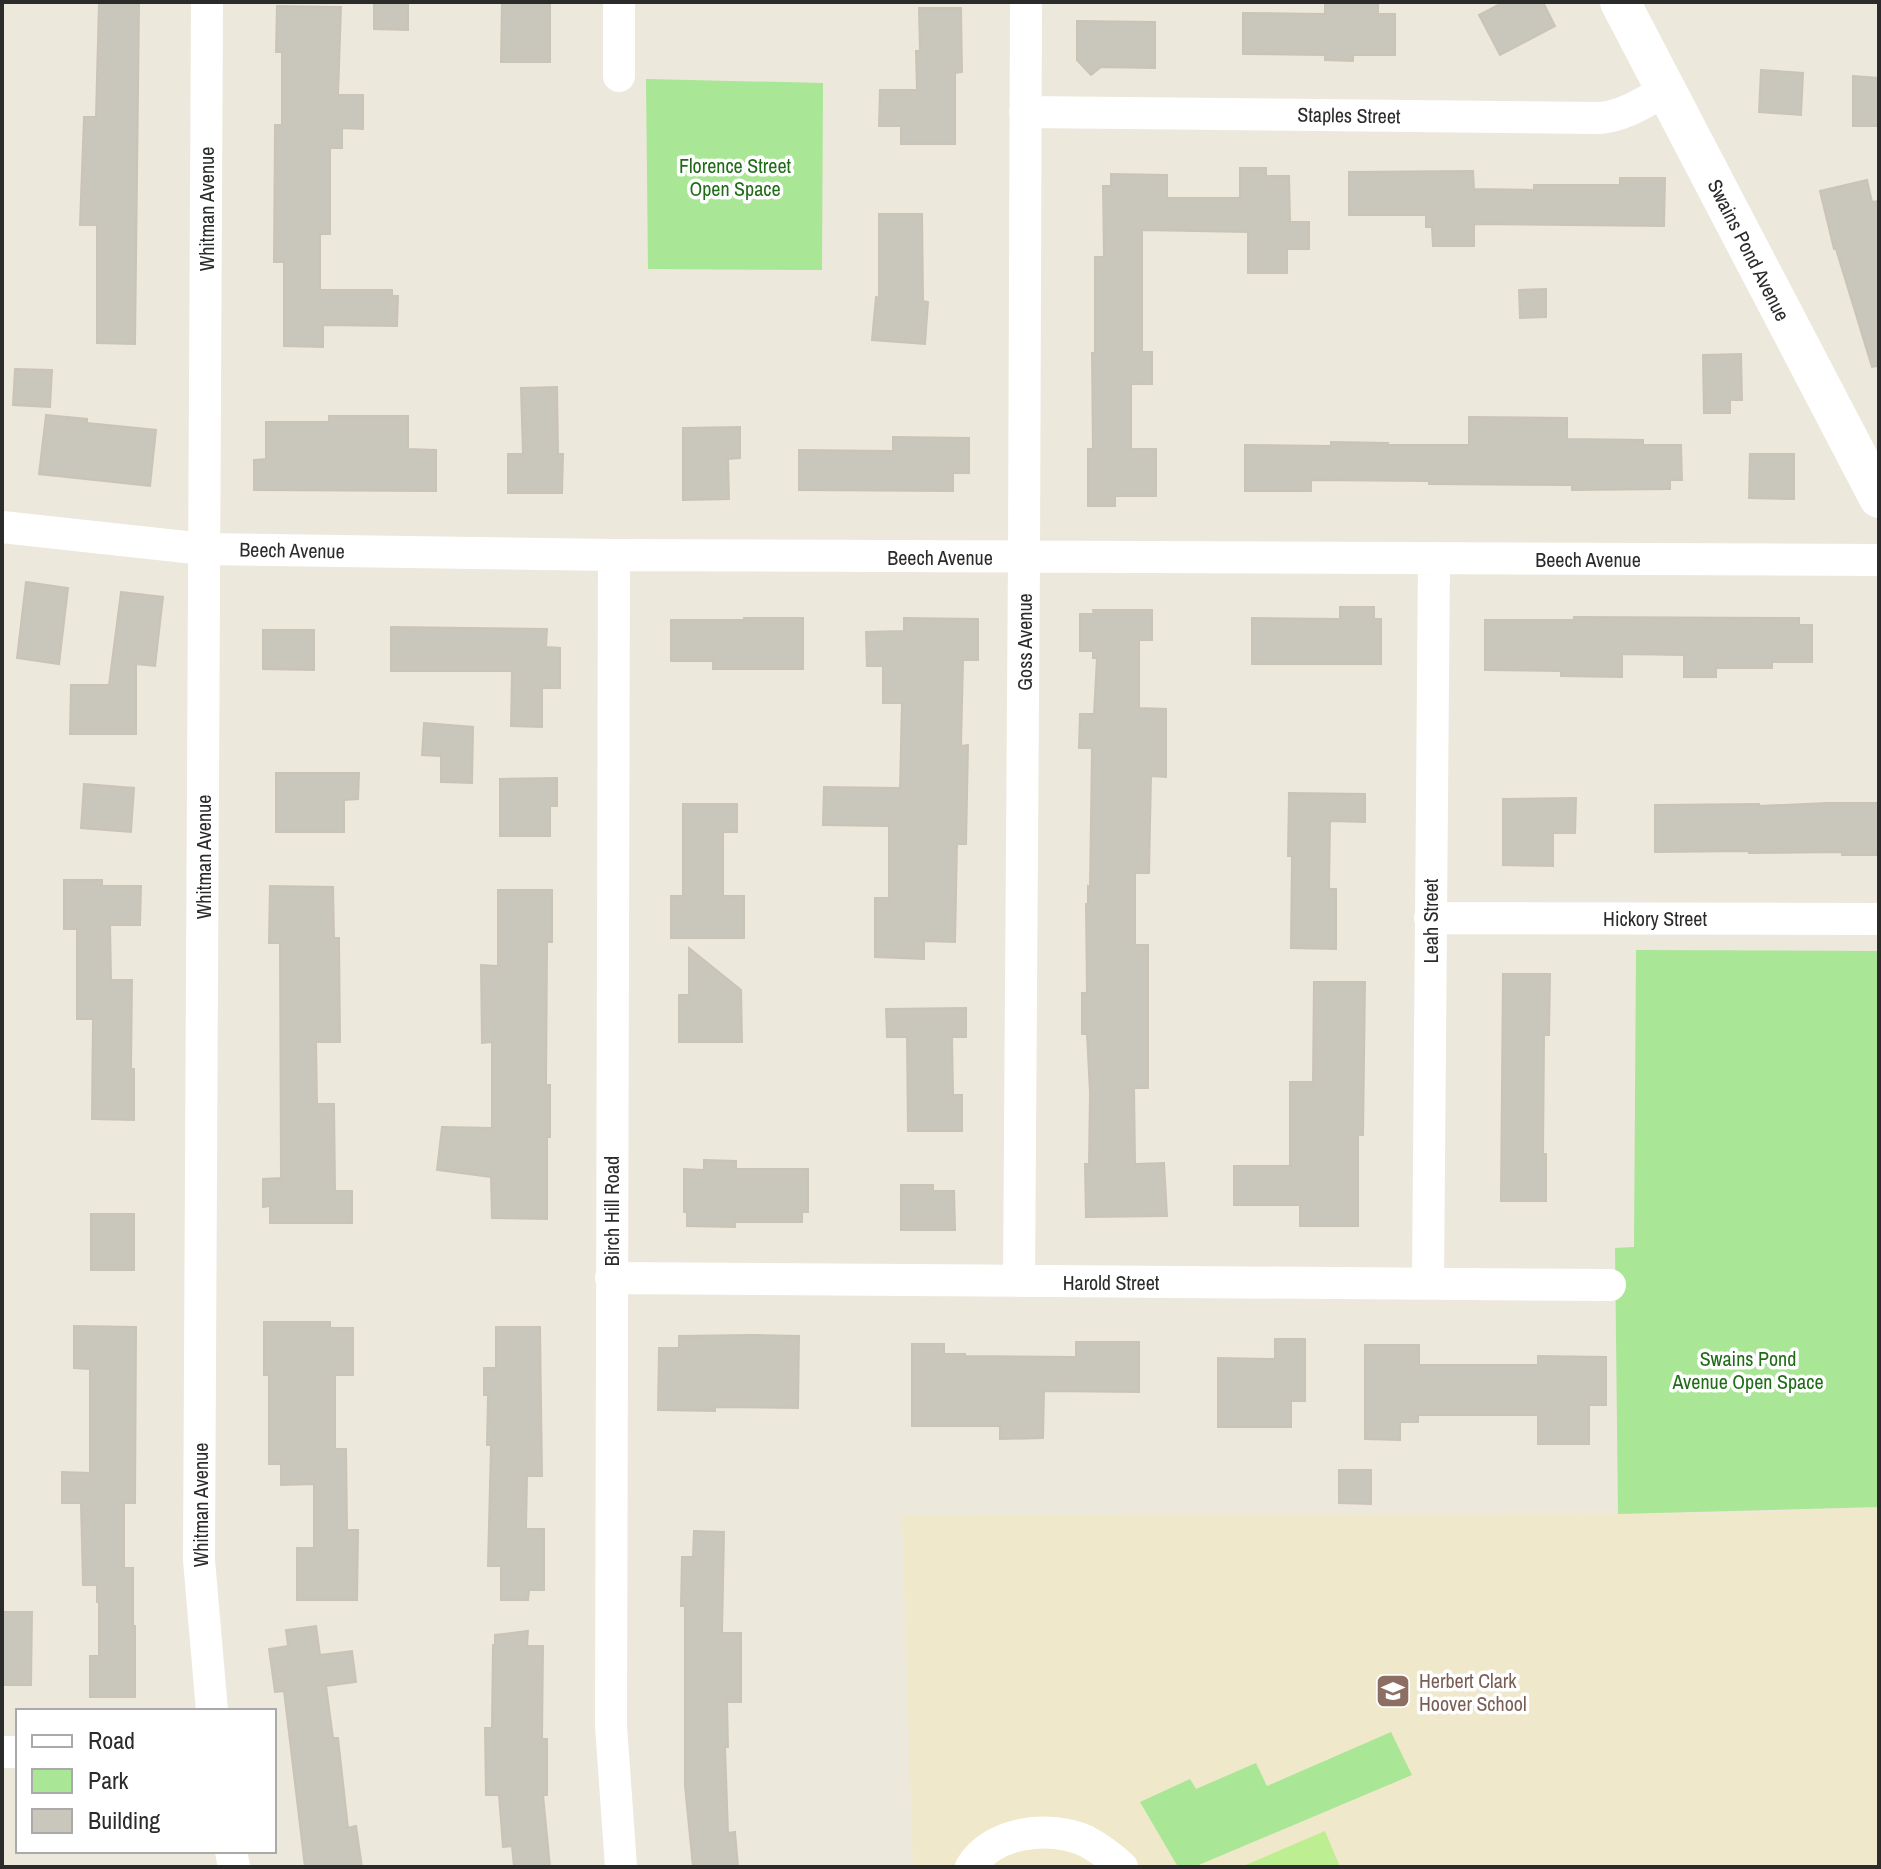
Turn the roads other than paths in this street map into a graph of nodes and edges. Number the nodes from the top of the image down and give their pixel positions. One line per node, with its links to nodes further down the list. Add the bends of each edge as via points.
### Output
1 (207, 2): 10 (street, Whitman Avenue)
2 (619, 2): 5 (street)
3 (1026, 2): 7 (street, Goss Avenue)
4 (1620, 2): 6 (street, Swains Pond Avenue)
5 (619, 76)
6 (1666, 90): 7 (street, Staples Street, via 1613,117 1600,118); 8 (street, Swains Pond Avenue)
7 (1025, 112): 12 (street, Goss Avenue)
8 (1879, 498)
9 (2, 527): 10 (street, Beech Avenue)
10 (204, 549): 11 (street, Beech Avenue); 21 (street, Whitman Avenue, via 199,1560)
11 (614, 555): 12 (street, Beech Avenue); 17 (street, Birch Hill Road)
12 (1024, 557): 13 (street, Beech Avenue); 18 (street, Goss Avenue)
13 (1434, 558): 14 (street, Beech Avenue); 15 (street, Leah Street)
14 (1879, 560)
15 (1430, 918): 16 (street, Hickory Street); 19 (street, Leah Street)
16 (1879, 919)
17 (611, 1278): 18 (street, Harold Street); 22 (street, Birch Hill Road, via 611,1726)
18 (1019, 1281): 19 (street, Harold Street)
19 (1428, 1283): 20 (street, Harold Street)
20 (1610, 1285)
21 (212, 1709)
22 (621, 1867)
23 (971, 1867): 24 (street, via 991,1847 1021,1835 1055,1833 1086,1841)
24 (1122, 1867)

